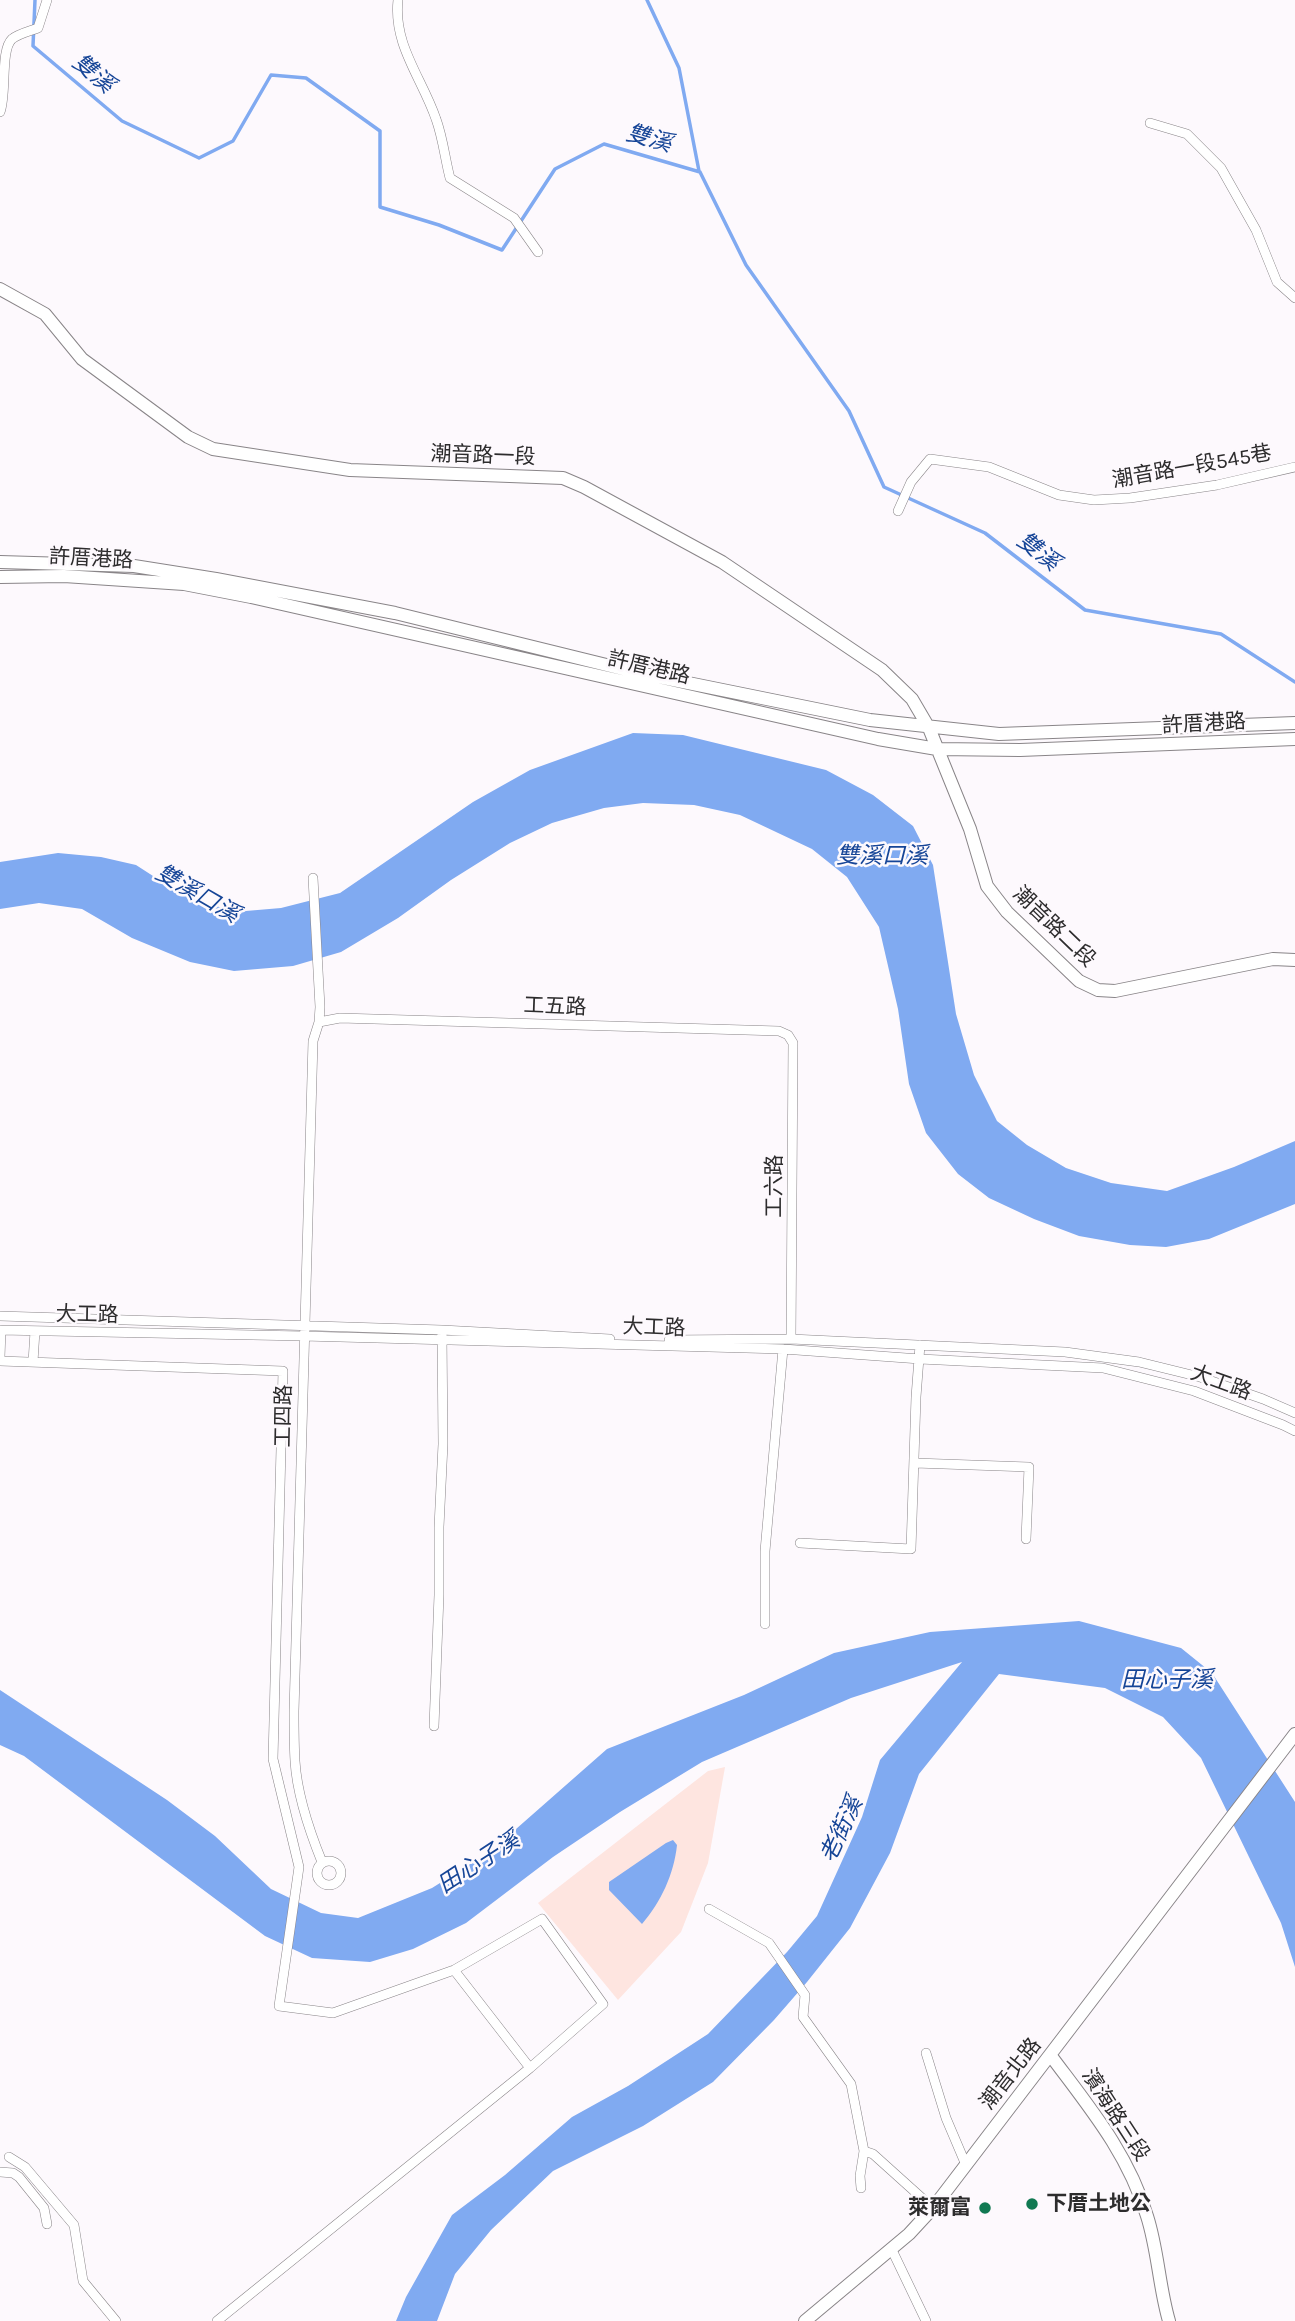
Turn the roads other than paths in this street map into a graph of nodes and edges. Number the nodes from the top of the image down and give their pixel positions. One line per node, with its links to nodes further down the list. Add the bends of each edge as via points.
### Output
1 (47, 0): 3 (street, via 38,28 12,38 7,46)
2 (398, 0): 5 (street, via 396,16 404,51 436,119 450,178 514,218)
3 (0, 112)
4 (1150, 123): 7 (street, via 1187,134 1221,168 1256,230 1277,282)
5 (538, 252)
6 (0, 289): 14 (street, 潮音路一段, via 45,314 82,359 188,437 213,449 350,470 563,478 584,487 722,562 882,670 912,699)
7 (1295, 298)
8 (1295, 467): 9 (street, 潮音路一段545巷, via 1217,485 1094,500 1059,495 989,467 930,458 911,482)
9 (900, 507)
10 (0, 562): 12 (street, 許厝港路, via 134,566)
11 (0, 576): 12 (street, 許厝港路)
12 (215, 585): 14 (street, 許厝港路, via 395,612 639,673 870,720); 14 (street, 許厝港路, via 251,597 878,739)
13 (1295, 723): 14 (street, 許厝港路)
14 (933, 738): 15 (street, 許厝港路, via 1020,750); 17 (street, 潮音路二段, via 970,829 987,886 1007,912 1079,981 1098,990 1115,991 1273,959)
15 (1295, 739)
16 (313, 882): 18 (street, 工四路)
17 (1295, 960)
18 (319, 1022): 19 (street, 工五路, via 340,1018 779,1031); 21 (street, 工四路, via 313,1041)
19 (788, 1035): 26 (street, 工六路, via 793,1043)
20 (0, 1315): 21 (street, 大工路)
21 (303, 1325): 24 (street, 大工路); 25 (street, 工四路)
22 (1, 1330): 23 (street, 大工路); 29 (street)
23 (35, 1331): 25 (street, 大工路); 31 (street)
24 (442, 1335): 25 (street, 大工路); 26 (street, 大工路); 28 (street, 大工路); 38 (street)
25 (303, 1336): 40 (street, 工四路, via 295,1761)
26 (791, 1339): 27 (street, 大工路)
27 (920, 1345): 30 (street); 32 (street, 大工路, via 1065,1352 1139,1362 1200,1377)
28 (783, 1349): 30 (street, 大工路); 37 (street, via 765,1551)
29 (0, 1359): 31 (street)
30 (919, 1359): 33 (street, 大工路, via 1103,1368 1194,1391); 34 (street)
31 (33, 1362): 42 (street, via 283,1371 273,1759 299,1867 279,2006 333,2014)
32 (1295, 1413)
33 (1295, 1432)
34 (915, 1463): 35 (street, via 1029,1467); 36 (street, via 911,1549)
35 (1026, 1539)
36 (800, 1543)
37 (765, 1624)
38 (434, 1726)
39 (1295, 1734): 44 (street, 潮音北路)
40 (322, 1862)
41 (709, 1909): 46 (street, via 769,1943 805,1995 803,2017 850,2084)
42 (454, 1970): 45 (street); 45 (street, via 542,1919 603,2004)
43 (926, 2053): 48 (street)
44 (1051, 2056): 48 (street, 潮音北路); 58 (street, 濱海路三段, via 1113,2139 1134,2180 1148,2218)
45 (530, 2068): 55 (street)
46 (864, 2151): 50 (street); 51 (street)
47 (9, 2157): 54 (street, via 25,2166 74,2225 83,2281)
48 (966, 2165): 51 (street, 潮音北路)
49 (0, 2172): 52 (street, via 19,2177 44,2207)
50 (861, 2188)
51 (933, 2208): 53 (street, 潮音北路)
52 (47, 2224)
53 (891, 2248): 56 (street, 潮音北路); 57 (street)
54 (116, 2321)
55 (218, 2321)
56 (805, 2321)
57 (926, 2321)
58 (1169, 2321)

